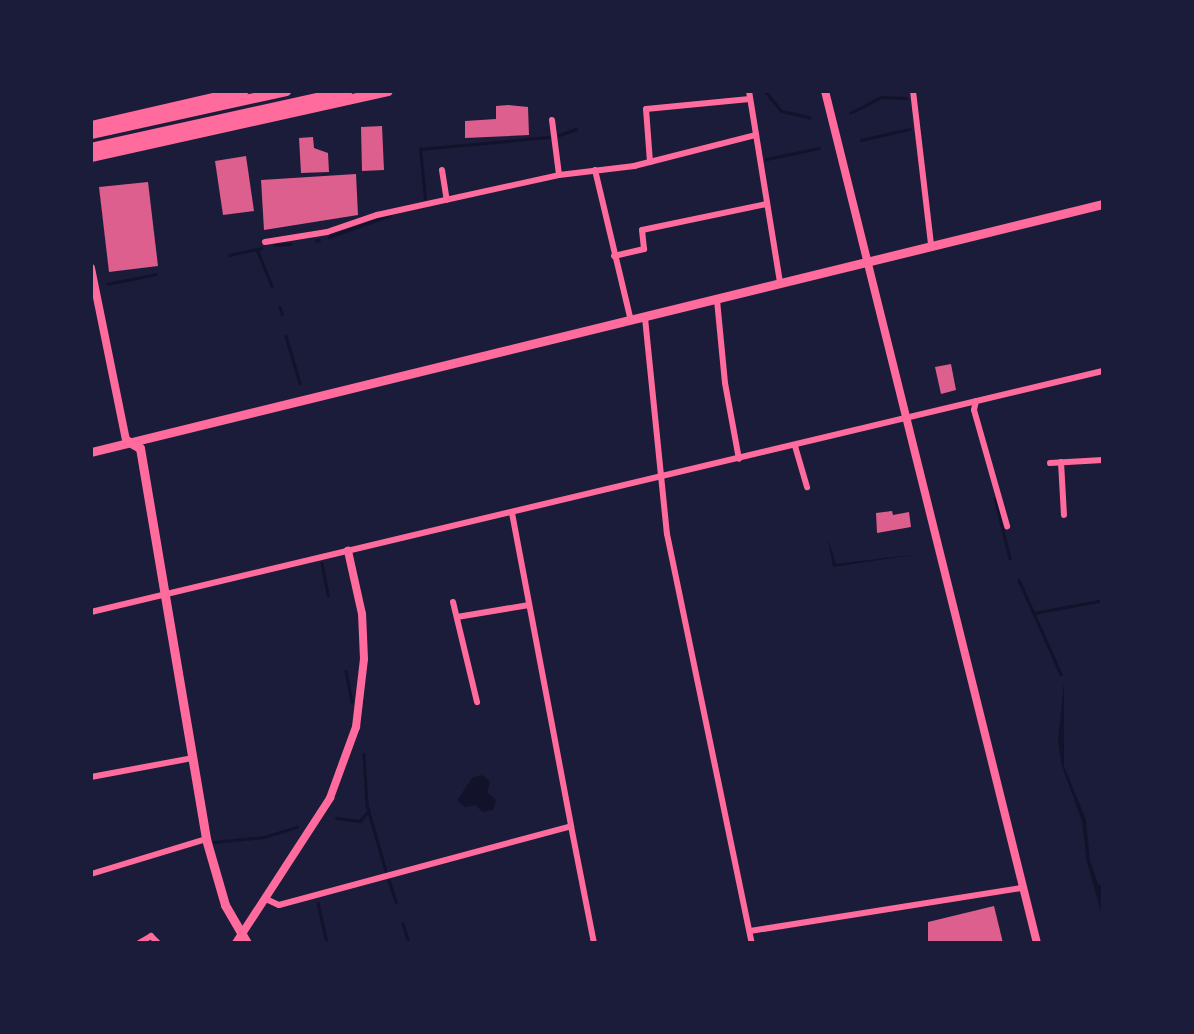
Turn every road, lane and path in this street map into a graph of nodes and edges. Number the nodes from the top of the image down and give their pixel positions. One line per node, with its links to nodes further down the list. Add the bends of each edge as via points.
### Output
1 (244, 91): 10 (highway)
2 (286, 91): 11 (highway)
3 (348, 91): 13 (highway)
4 (388, 91): 14 (highway)
5 (749, 91): 8 (street)
6 (825, 91): 25 (street)
7 (913, 91): 23 (street)
8 (750, 99): 12 (street); 15 (street, via 646,110)
9 (552, 120): 18 (street)
10 (91, 126)
11 (91, 134)
12 (756, 135): 15 (street); 20 (street)
13 (91, 148)
14 (91, 157)
15 (650, 162): 17 (street)
16 (442, 170): 19 (street)
17 (595, 170): 18 (street); 24 (street)
18 (559, 174): 19 (street)
19 (447, 200): 22 (street, via 376,215 327,232)
20 (766, 204): 24 (street, via 642,230 644,249); 27 (street)
21 (1103, 204): 23 (main road)
22 (265, 242)
23 (931, 245): 25 (main road)
24 (614, 256): 30 (street)
25 (866, 261): 27 (main road); 33 (street)
26 (91, 268): 34 (street)
27 (780, 282): 28 (main road)
28 (718, 300): 29 (main road); 37 (street, via 725,383)
29 (645, 318): 30 (main road); 41 (street)
30 (631, 321): 34 (main road)
31 (1103, 371): 32 (street)
32 (976, 401): 33 (street); 45 (street, via 974,410)
33 (905, 422): 35 (street); 58 (street)
34 (126, 440): 36 (main road); 47 (main road, via 140,448)
35 (795, 446): 37 (street); 42 (street)
36 (91, 452)
37 (739, 459): 41 (street)
38 (1103, 460): 39 (street)
39 (1061, 462): 40 (street); 44 (street)
40 (1050, 463)
41 (661, 478): 43 (street); 60 (street, via 667,534)
42 (807, 487)
43 (512, 513): 46 (street); 49 (street)
44 (1064, 514)
45 (1007, 526)
46 (348, 551): 47 (street); 59 (street, via 363,625 356,727 330,798)
47 (163, 594): 50 (street); 53 (main road)
48 (453, 603): 51 (street)
49 (529, 605): 51 (street); 55 (street)
50 (91, 612)
51 (457, 617): 52 (street)
52 (477, 702)
53 (194, 758): 54 (street); 56 (main road)
54 (91, 777)
55 (570, 825): 59 (street, via 279,905); 66 (street)
56 (206, 839): 57 (street); 61 (main road, via 225,905)
57 (91, 874)
58 (1023, 888): 60 (street); 68 (street)
59 (266, 899): 61 (street)
60 (750, 931): 67 (street)
61 (242, 934): 64 (street); 65 (main road)
62 (139, 943): 63 (street, via 151,936)
63 (158, 943)
64 (236, 943)
65 (247, 943)
66 (594, 943)
67 (752, 943)
68 (1037, 943)

